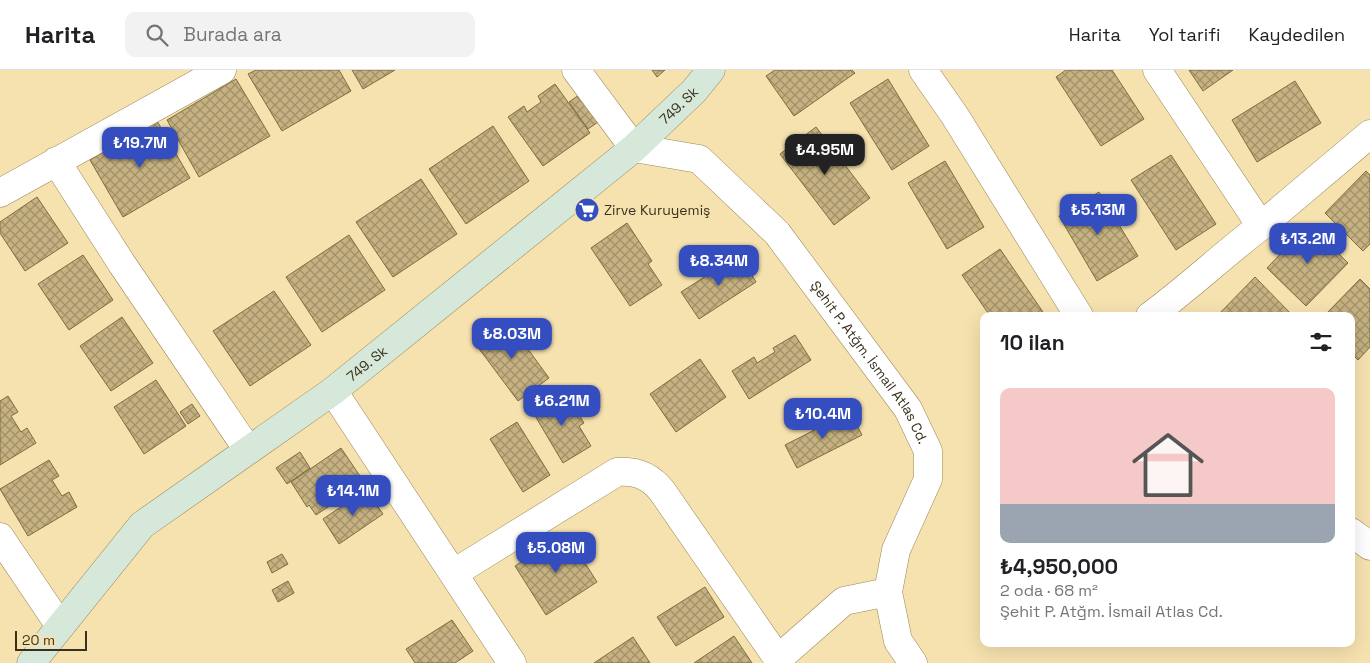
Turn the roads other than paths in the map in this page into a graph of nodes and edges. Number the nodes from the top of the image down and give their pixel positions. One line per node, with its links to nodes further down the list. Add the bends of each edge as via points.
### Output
1 (222, 70): 8 (street)
2 (576, 70): 7 (street)
3 (711, 70): 7 (street, 749. Sk, via 694,91)
4 (923, 70): 11 (street)
5 (1157, 70): 10 (street)
6 (1370, 134): 10 (street)
7 (634, 148): 13 (street, 749. Sk); 19 (street, Şehit P. Atğm. İsmail Atlas Cd., via 699,159 770,226 908,409 928,451 928,480 896,550)
8 (56, 162): 9 (street); 14 (street)
9 (0, 193)
10 (1261, 226): 12 (street)
11 (1077, 312)
12 (1155, 312)
13 (333, 391): 14 (street, 749. Sk); 18 (street)
14 (248, 450): 20 (street, 749. Sk, via 142,524)
15 (1355, 535): 17 (street)
16 (0, 537): 20 (street)
17 (1370, 546)
18 (454, 573): 19 (street, via 616,472 626,471 655,482 778,659 844,601); 22 (street)
19 (888, 592): 23 (street, Şehit P. Atğm. İsmail Atlas Cd., via 898,641)
20 (60, 626): 21 (street, 749. Sk)
21 (30, 663)
22 (512, 663)
23 (913, 663)

